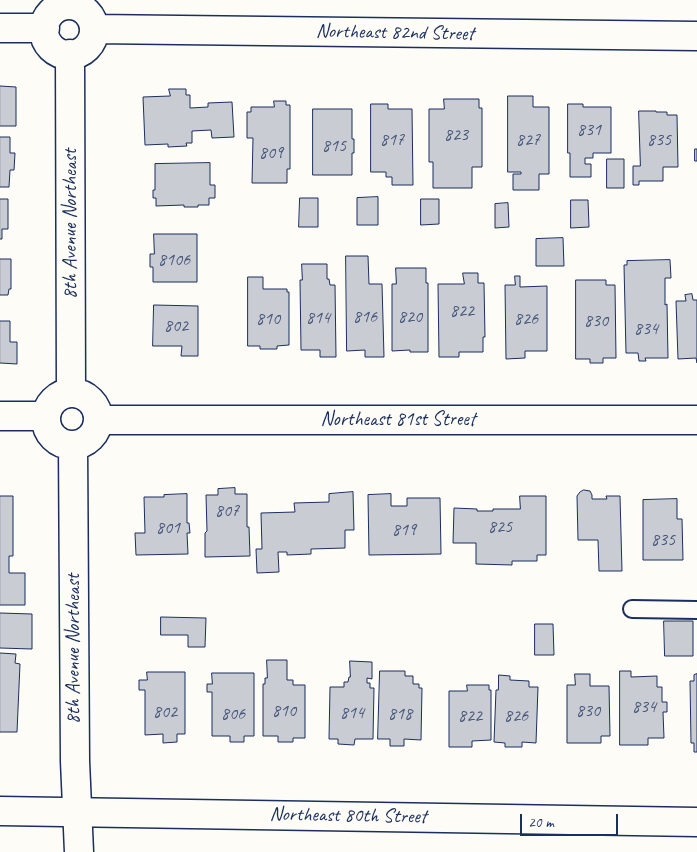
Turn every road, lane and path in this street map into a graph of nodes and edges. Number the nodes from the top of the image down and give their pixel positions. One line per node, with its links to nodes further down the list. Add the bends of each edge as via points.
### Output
1 (71, 3): 3 (street, via 53,12); 4 (street, via 90,16)
2 (0, 28): 3 (street)
3 (45, 28): 6 (street, via 46,40 51,47 57,52)
4 (94, 29): 5 (street, Northeast 82nd Street); 6 (street, via 86,48)
5 (697, 36)
6 (70, 54): 7 (street, 8th Avenue Northeast)
7 (71, 393): 9 (street, via 55,400); 10 (street, via 80,394 94,405)
8 (0, 416): 9 (street)
9 (46, 416): 12 (street, via 53,437)
10 (98, 420): 11 (street, Northeast 81st Street); 12 (street, via 96,431 90,438)
11 (697, 420)
12 (73, 445): 16 (street, 8th Avenue Northeast)
13 (632, 610): 14 (lane)
14 (697, 610)
15 (0, 811): 16 (street, Northeast 80th Street)
16 (77, 812): 17 (street, Northeast 80th Street); 18 (street, 8th Avenue Northeast)
17 (697, 822)
18 (79, 852)

